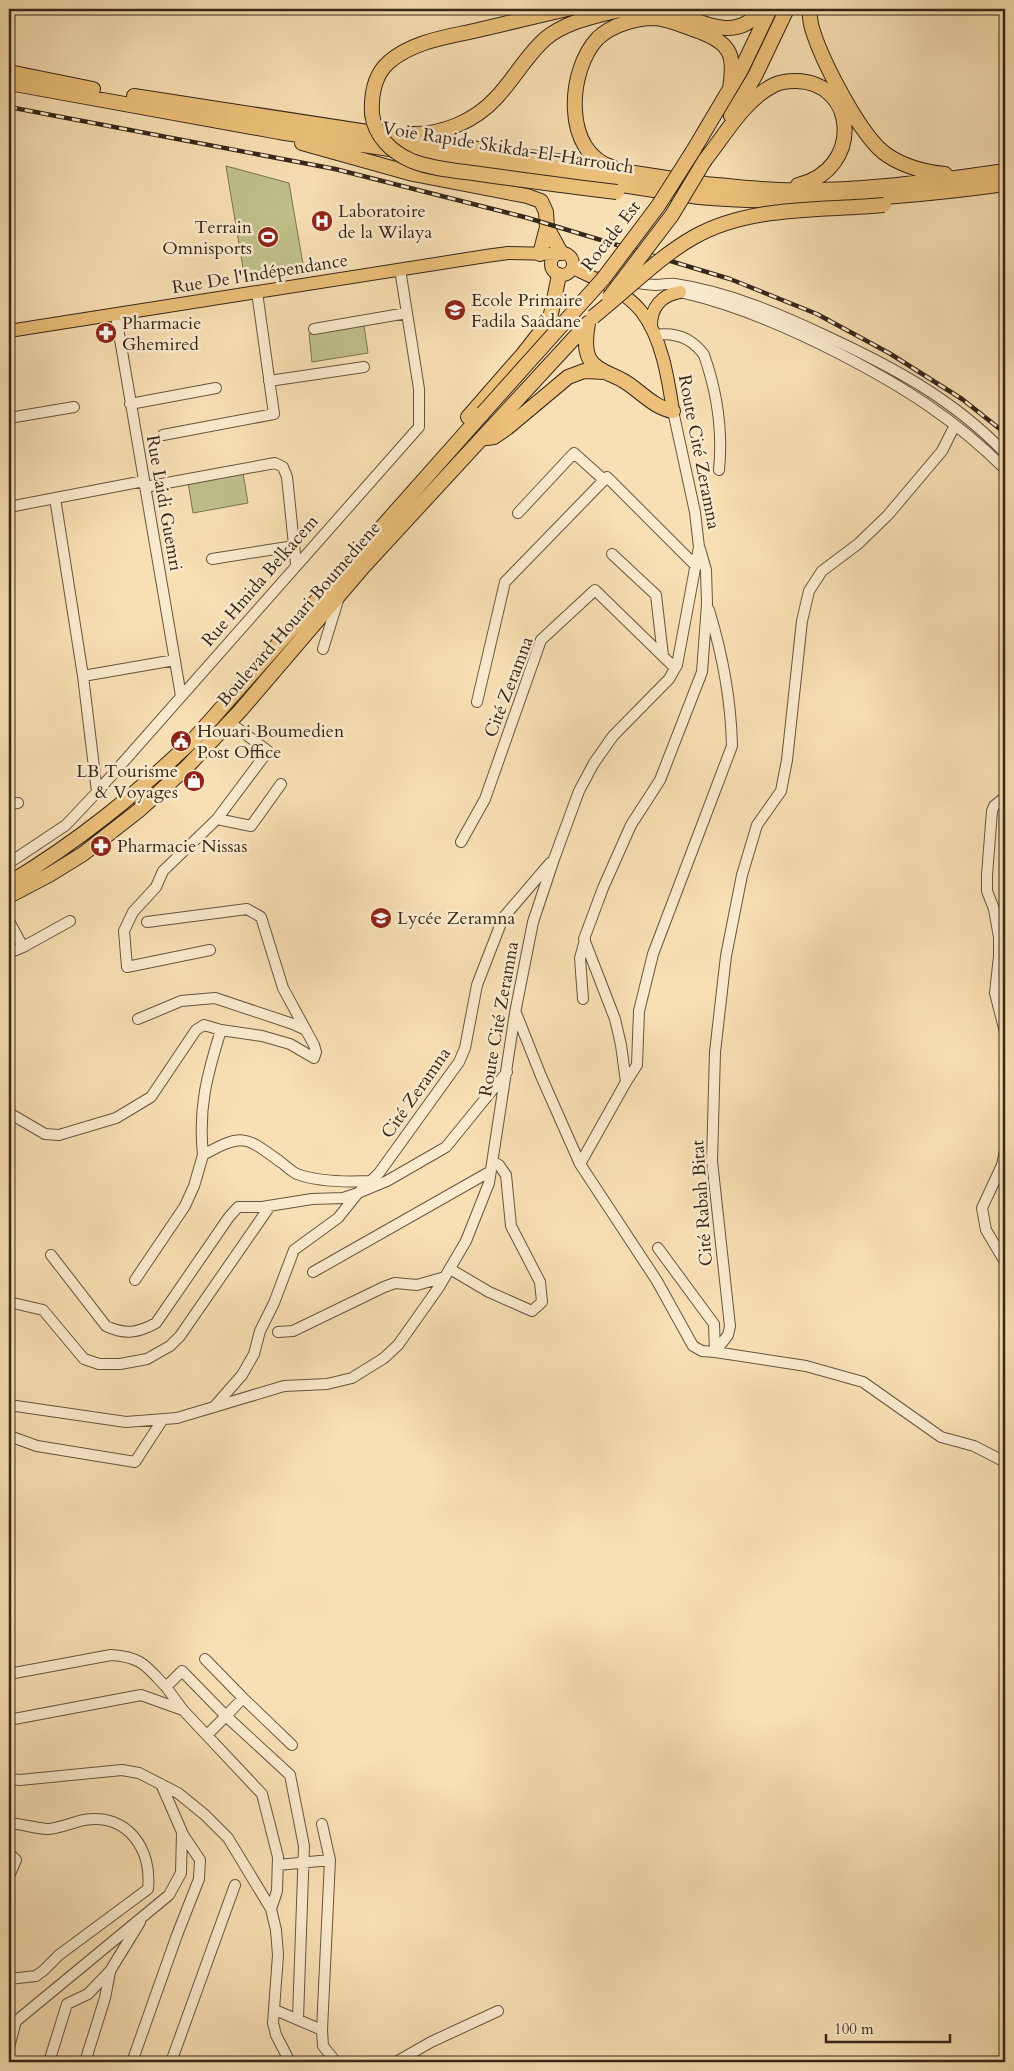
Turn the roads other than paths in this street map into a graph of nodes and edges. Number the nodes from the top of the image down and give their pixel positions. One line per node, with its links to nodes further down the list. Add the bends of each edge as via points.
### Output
1 (567, 9): 19 (highway, bridge, via 428,42 404,51 388,62 377,76 371,100 374,125 382,140 400,154 427,166 617,192)
2 (623, 9): 12 (highway, via 558,30 534,50 497,97 469,120 451,128 419,134)
3 (667, 9): 4 (highway, via 731,29 748,23)
4 (762, 9)
5 (770, 9): 10 (highway, Rocade Est)
6 (786, 9): 13 (highway, Rocade Est, via 755,76)
7 (809, 9): 14 (highway, via 818,47 840,89 868,135 886,154 906,166 927,172)
8 (9, 72): 12 (highway, Voie Rapide Skikda-El-Harrouch, via 132,96)
9 (9, 83): 11 (highway, Voie Rapide Skikda-El-Harrouch)
10 (730, 88): 15 (highway, via 732,61 727,48 716,38 687,27 660,19 646,19 621,24 598,38 580,72 575,103 577,127 582,143 596,157 610,167); 44 (highway, Rocade Est, bridge, via 658,206 603,279)
11 (279, 132): 19 (highway, Voie Rapide Skikda-El-Harrouch); 20 (highway, via 295,141 412,174 527,196 541,201)
12 (362, 132): 15 (highway, Voie Rapide Skikda-El-Harrouch)
13 (705, 160): 18 (highway, via 756,97 775,84 808,81 832,96 844,122 845,141 839,156 818,178); 33 (highway, Rocade Est, bridge, via 672,215)
14 (999, 172): 18 (highway, Voie Rapide Skikda-El-Harrouch, via 891,185)
15 (636, 174): 18 (highway, Voie Rapide Skikda-El-Harrouch)
16 (1005, 184): 17 (highway, Voie Rapide Skikda-El-Harrouch)
17 (984, 187): 19 (highway, Voie Rapide Skikda-El-Harrouch, via 808,201 764,202); 33 (highway, bridge, via 884,205 767,214 713,228 675,249)
18 (778, 190)
19 (699, 197)
20 (547, 227): 22 (highway); 23 (highway)
21 (518, 253): 22 (main road, Rue De l'Indépendance); 25 (main road, Rue De l'Indépendance); 26 (main road)
22 (540, 254): 23 (main road, Rue De l'Indépendance)
23 (559, 254): 24 (main road, via 571,257); 26 (main road, via 551,262)
24 (573, 268): 26 (main road, via 566,275); 27 (main road, Route Cité Zeramna)
25 (400, 269): 29 (main road, Rue De l'Indépendance); 31 (street, Rue Hmida Belkacem)
26 (555, 272): 63 (highway, via 551,314 545,326 345,557 340,566)
27 (590, 276): 28 (street); 35 (main road, Route Cité Zeramna, via 629,300)
28 (657, 285): 30 (street); 49 (street, via 675,284 751,304 874,359 935,394 970,420)
29 (257, 292): 32 (main road, Rue De l'Indépendance); 39 (street)
30 (680, 292): 35 (main road, via 666,296 656,306); 46 (street, via 746,311 812,339 909,391)
31 (407, 313): 34 (street); 61 (street, Rue Hmida Belkacem, via 419,388 419,427)
32 (116, 316): 36 (main road, Rue De l'Indépendance); 41 (street, Rue Laidi Guemri)
33 (591, 320): 38 (highway, via 586,345 589,359); 48 (highway, Boulevard Houari Boumediene)
34 (314, 329)
35 (653, 330): 43 (main road, Route Cité Zeramna); 51 (street, via 680,336 697,345 704,355 721,423)
36 (9, 331)
37 (364, 368): 39 (street)
38 (605, 372): 43 (highway); 48 (highway, via 584,371 568,377 501,433)
39 (269, 381): 47 (street, via 274,414)
40 (216, 388): 41 (street)
41 (130, 404): 53 (street, Rue Laidi Guemri)
42 (74, 407): 45 (street)
43 (673, 411): 58 (street, Route Cité Zeramna, via 695,512)
44 (483, 413): 63 (highway, Boulevard Houari Boumediene)
45 (9, 418)
46 (955, 425): 50 (street); 114 (street, Cité Rabah Bitat, via 942,451 888,515 858,544 822,571 810,591 802,622 781,791 757,826 742,875 722,985 715,1052 712,1160 730,1326)
47 (163, 435)
48 (483, 438): 64 (highway, Boulevard Houari Boumediene)
49 (1005, 453)
50 (1005, 469)
51 (719, 470)
52 (604, 480): 56 (street, via 574,453); 62 (street, via 607,477); 72 (street, Cité Zeramna, via 505,582)
53 (144, 484): 54 (street); 57 (street, via 275,463 283,468 287,477); 68 (street, Rue Laidi Guemri)
54 (55, 498): 55 (street); 70 (street)
55 (9, 507)
56 (518, 513)
57 (294, 546): 60 (street); 61 (street)
58 (699, 547): 62 (street, Route Cité Zeramna); 65 (street, via 706,570)
59 (612, 554): 67 (street, via 656,594)
60 (212, 559)
61 (296, 564): 71 (street, Rue Hmida Belkacem)
62 (696, 566): 69 (street, Route Cité Zeramna)
63 (341, 573): 81 (highway, Boulevard Houari Boumediene, via 218,715 174,758 97,825)
64 (341, 591): 66 (street); 73 (highway, Boulevard Houari Boumediene)
65 (707, 604): 86 (street, via 702,672 660,780 631,826); 97 (street, via 719,641 732,724 732,746 653,954 639,1011 637,1065)
66 (323, 649)
67 (663, 656): 69 (street, Cité Zeramna); 78 (street, Cité Zeramna, via 595,590 541,640 485,799)
68 (175, 660): 70 (street); 71 (street, Rue Laidi Guemri)
69 (675, 668): 79 (street, Route Cité Zeramna, via 669,679 612,736 594,764 579,792)
70 (83, 676): 75 (street)
71 (181, 696): 75 (street, Rue Hmida Belkacem)
72 (477, 702)
73 (229, 722): 77 (street, via 268,751); 82 (highway, Boulevard Houari Boumediene, via 165,788 113,832 58,870)
74 (281, 784): 77 (street, via 251,826)
75 (97, 792): 80 (street, Rue Hmida Belkacem, via 66,825)
76 (1005, 797): 95 (street, via 992,811 987,875 999,937 995,993)
77 (217, 819): 88 (street, via 163,871 156,887 134,912 124,931 127,967)
78 (461, 842)
79 (554, 859): 91 (street, Route Cité Zeramna, via 533,922); 103 (street, Cité Zeramna, via 503,918 477,985 466,1048 459,1062)
80 (9, 863)
81 (9, 883)
82 (9, 896)
83 (9, 921): 87 (street)
84 (70, 921): 87 (street)
85 (146, 922): 94 (street, via 247,909 260,917 283,988)
86 (584, 940): 90 (street, via 580,958); 97 (street, via 615,1019)
87 (24, 947): 89 (street)
88 (210, 950)
89 (9, 953)
90 (583, 999)
91 (515, 1012): 96 (street, Route Cité Zeramna); 101 (street)
92 (138, 1019): 94 (street, via 181,1001 215,998)
93 (221, 1030): 94 (street, via 290,1044 314,1058 316,1052); 98 (street, via 204,1025 196,1030 151,1097 116,1118 59,1135 45,1134); 100 (street, via 206,1077 200,1129)
94 (306, 1030)
95 (1005, 1032)
96 (507, 1072): 102 (street, Route Cité Zeramna); 104 (street, Cité Zeramna, via 446,1147 387,1181)
97 (626, 1082): 101 (street)
98 (9, 1113)
99 (1005, 1151): 108 (street, via 982,1208 986,1230)
100 (203, 1155): 103 (street, via 240,1139 253,1142 297,1174 342,1183); 111 (street, via 184,1206)
101 (580, 1164): 114 (street, via 657,1282 693,1346)
102 (492, 1167): 109 (street); 110 (street, Route Cité Zeramna, via 475,1223); 110 (street, via 499,1165 506,1175 511,1226 540,1282 542,1302 532,1311)
103 (370, 1181): 104 (street, Cité Zeramna)
104 (358, 1192): 105 (street, Cité Zeramna, via 343,1198); 116 (street, via 338,1218 294,1250 260,1331 254,1354 242,1375)
105 (270, 1206): 107 (street, Cité Zeramna, via 238,1207 156,1323 132,1333 106,1326); 112 (street, via 180,1336 147,1359 120,1364 99,1364 84,1359 43,1310)
106 (658, 1248): 114 (street, via 714,1324)
107 (51, 1254)
108 (1005, 1262)
109 (313, 1272)
110 (448, 1273): 113 (street, via 416,1285 395,1283 384,1286 293,1331); 116 (street, Route Cité Zeramna, via 398,1344 384,1358 352,1378 327,1384 284,1386)
111 (135, 1280)
112 (9, 1302)
113 (278, 1332)
114 (715, 1352): 119 (street, via 806,1366 863,1382 941,1436 974,1446)
115 (9, 1405): 117 (street, Route Cité Zeramna, via 126,1422)
116 (214, 1406): 117 (street, Route Cité Zeramna)
117 (163, 1419): 118 (street, via 134,1462 37,1446 12,1437)
118 (9, 1440)
119 (1005, 1462)
120 (205, 1659): 123 (street)
121 (9, 1674): 122 (street, via 111,1655 128,1656 142,1662)
122 (166, 1687): 124 (street); 125 (street, via 182,1671)
123 (243, 1698): 125 (street); 128 (street)
124 (183, 1710): 126 (street, via 141,1695); 127 (street)
125 (226, 1716): 127 (street); 136 (street, via 290,1775 304,1846)
126 (9, 1720)
127 (207, 1735): 137 (street, via 262,1794)
128 (292, 1745)
129 (9, 1779): 130 (street, via 122,1770 139,1773)
130 (161, 1784): 133 (street); 140 (street, via 178,1793 228,1838)
131 (9, 1824): 143 (street, via 48,1829 86,1819 113,1821 130,1830 141,1846 150,1874 148,1889 58,1955 44,1970 36,1976)
132 (322, 1824): 135 (street)
133 (182, 1832): 141 (street, via 181,1873 169,1895); 152 (street, via 200,1860 199,1878)
134 (9, 1853): 138 (street, via 16,1860)
135 (330, 1860): 136 (street); 148 (street)
136 (304, 1862): 137 (street); 146 (street)
137 (278, 1865): 140 (street, via 277,1891)
138 (9, 1876)
139 (235, 1885): 153 (street)
140 (272, 1909): 144 (street, via 278,1955)
141 (145, 1914): 142 (street); 147 (street)
142 (110, 1971): 150 (street, via 88,1994 67,2004); 151 (street)
143 (9, 1980)
144 (275, 2010): 146 (street); 154 (street, via 273,2023 276,2035)
145 (498, 2011): 156 (street)
146 (298, 2018): 148 (street)
147 (13, 2024): 149 (street)
148 (322, 2030): 155 (street, via 322,2046)
149 (9, 2047)
150 (49, 2062)
151 (85, 2062)
152 (132, 2062)
153 (171, 2062)
154 (290, 2062)
155 (336, 2062)
156 (396, 2062)

